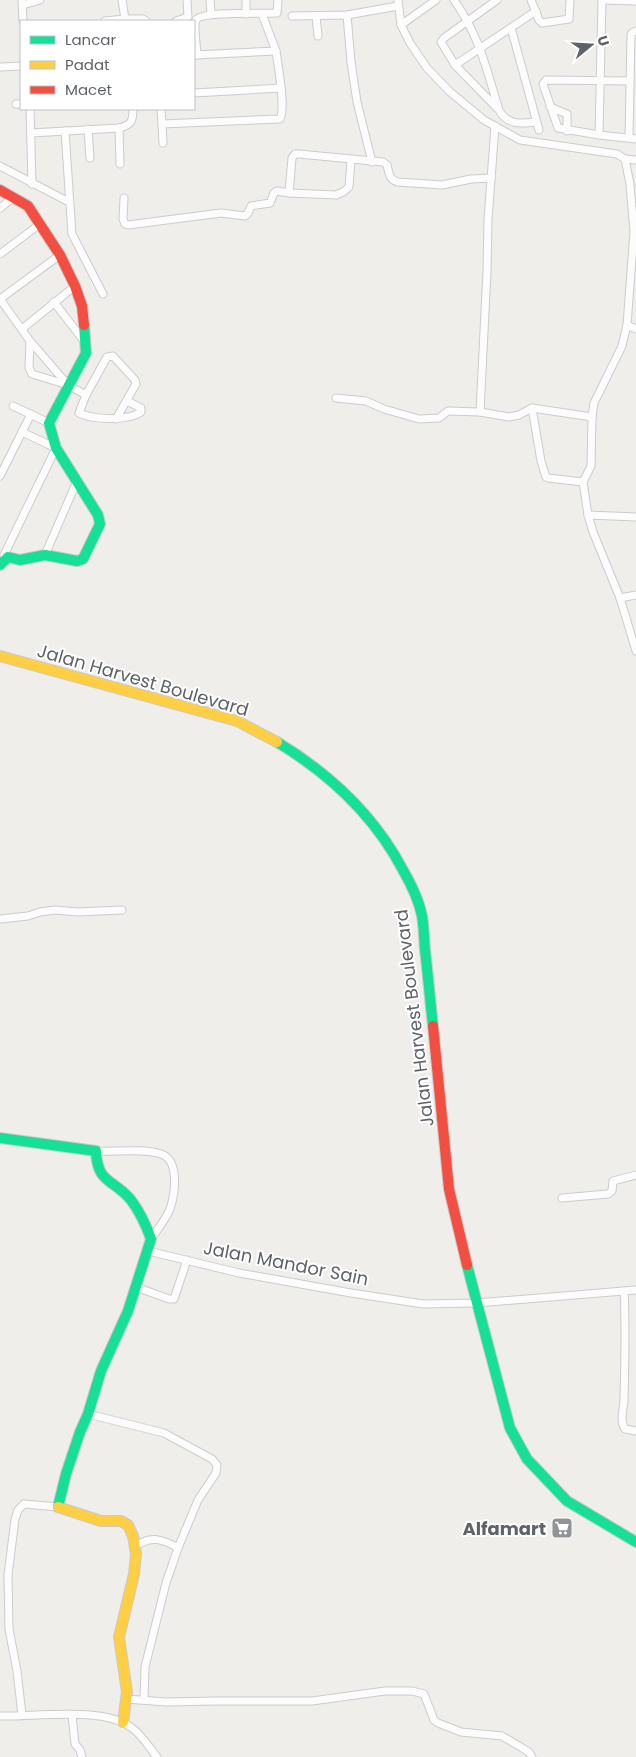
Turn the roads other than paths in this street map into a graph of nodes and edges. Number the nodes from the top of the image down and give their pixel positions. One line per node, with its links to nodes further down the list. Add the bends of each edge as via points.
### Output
1 (40, 0): 14 (street)
2 (122, 0): 24 (street)
3 (186, 0): 26 (street, via 188,16)
4 (210, 0): 17 (street)
5 (246, 0): 18 (street)
6 (278, 0): 19 (street, via 277,12)
7 (436, 0): 28 (street)
8 (454, 0): 27 (street)
9 (497, 0): 27 (street)
10 (531, 0): 16 (street)
11 (570, 0): 16 (street, via 570,18 567,20 542,23)
12 (602, 0): 13 (street); 38 (street)
13 (636, 1)
14 (22, 3): 23 (street)
15 (398, 3): 20 (street); 28 (street)
16 (536, 11): 29 (street)
17 (211, 14): 18 (street); 34 (street, via 196,21)
18 (246, 14): 19 (street)
19 (262, 14): 33 (street)
20 (347, 14): 22 (street); 63 (street, via 357,102)
21 (292, 16): 22 (street)
22 (316, 16): 31 (street)
23 (23, 20)
24 (125, 20): 25 (street)
25 (144, 20)
26 (178, 20)
27 (468, 20): 32 (street); 35 (street, via 442,39 442,45)
28 (400, 25): 49 (street, via 437,80)
29 (511, 28): 32 (street); 47 (street)
30 (636, 31): 39 (street, via 630,36)
31 (318, 36)
32 (481, 48): 35 (street); 46 (street)
33 (276, 51): 34 (street); 40 (street)
34 (195, 55)
35 (455, 65): 46 (street)
36 (20, 66): 37 (street)
37 (0, 67)
38 (600, 80): 39 (street); 42 (street, via 545,81 543,84); 56 (street)
39 (629, 81): 57 (street)
40 (281, 88): 41 (street); 48 (street, via 282,116 279,119)
41 (195, 93)
42 (550, 108): 54 (street, via 557,126); 54 (street, via 567,114)
43 (30, 110): 55 (street)
44 (133, 110): 50 (street, via 130,124)
45 (161, 110): 48 (street)
46 (499, 110): 47 (street, via 502,118 514,123)
47 (536, 122): 53 (street)
48 (162, 124): 58 (street)
49 (495, 126): 60 (street, via 520,140 617,154); 66 (street)
50 (118, 128): 51 (street); 64 (street)
51 (88, 129): 52 (street); 59 (street)
52 (65, 130): 55 (street); 72 (street)
53 (539, 130)
54 (567, 131): 56 (street)
55 (31, 133): 67 (street)
56 (598, 136): 57 (street)
57 (632, 138)
58 (163, 143)
59 (90, 158)
60 (625, 159): 62 (street); 81 (street, via 634,232)
61 (351, 160): 63 (street); 69 (street, via 349,187 343,192 336,195); 69 (street, via 296,154 292,158)
62 (636, 160)
63 (372, 162): 66 (street, via 386,163 392,180 398,182 442,185)
64 (120, 164)
65 (0, 166): 67 (street)
66 (491, 178): 91 (street)
67 (32, 184): 72 (street)
68 (0, 190): 70 (street)
69 (289, 193): 71 (street, via 277,191 270,203 250,206 246,216 221,213 128,225 123,219)
70 (14, 197): 73 (street); 74 (street, via 28,206)
71 (124, 198)
72 (69, 202): 78 (street, via 74,241)
73 (0, 208)
74 (40, 224): 75 (street); 76 (street)
75 (0, 254)
76 (60, 255): 77 (street); 79 (street)
77 (75, 286): 80 (street); 85 (street, via 82,306)
78 (103, 294)
79 (0, 299): 82 (street)
80 (54, 302): 82 (street); 85 (street)
81 (627, 325): 83 (street); 93 (street, via 622,346 594,403)
82 (22, 329): 84 (street)
83 (636, 329)
84 (30, 340): 86 (street); 86 (street, via 30,372)
85 (86, 343): 86 (street)
86 (77, 390): 88 (street, via 106,358 113,356 135,380); 94 (street, via 79,413); 95 (street)
87 (336, 398): 91 (street, via 366,402 419,419 439,418 448,412)
88 (127, 401): 94 (street); 94 (street, via 141,408 141,412)
89 (13, 406): 92 (street)
90 (532, 408): 91 (street, via 509,416); 93 (street); 100 (street, via 546,477)
91 (480, 412)
92 (31, 414): 95 (street); 96 (street)
93 (592, 417): 100 (street, via 591,466)
94 (116, 419)
95 (49, 423): 97 (street)
96 (22, 432): 97 (street); 98 (street)
97 (56, 448): 99 (street); 104 (street)
98 (0, 476)
99 (77, 481): 103 (street); 103 (street, via 100,524 86,555 80,560)
100 (583, 482): 101 (street)
101 (588, 515): 102 (street); 107 (street)
102 (636, 517)
103 (45, 554): 104 (street, via 20,560)
104 (4, 555): 105 (street)
105 (0, 565)
106 (636, 596): 107 (street)
107 (620, 598): 108 (street)
108 (636, 650)
109 (0, 656): 122 (street, Jalan Harvest Boulevard, via 236,721 264,733 330,778 385,838 409,878 422,915 449,1189)
110 (122, 910): 111 (street, via 55,910)
111 (0, 919)
112 (0, 1138): 113 (street)
113 (96, 1151): 116 (street, via 97,1170 127,1196); 116 (street, via 159,1153 170,1160 175,1182 170,1210)
114 (636, 1175): 115 (street, via 613,1181 612,1191 608,1194)
115 (562, 1198)
116 (151, 1238): 117 (street)
117 (148, 1251): 118 (street, Jalan Mandor Sain); 119 (street)
118 (187, 1260): 119 (street, via 174,1299); 122 (street, Jalan Mandor Sain, via 239,1273 424,1304)
119 (136, 1287): 123 (street, via 101,1371)
120 (636, 1290): 121 (street, Jalan Mandor Sain)
121 (624, 1291): 122 (street, Jalan Mandor Sain); 124 (street, via 626,1338 622,1421 625,1429)
122 (476, 1303): 126 (street, Jalan Harvest Boulevard, via 510,1428 527,1459 567,1501)
123 (88, 1414): 125 (street, via 66,1474); 128 (street, via 164,1433 215,1462 216,1473 198,1500)
124 (636, 1431)
125 (58, 1507): 127 (street, via 101,1521 121,1520 130,1529); 131 (street, via 24,1504 15,1519 8,1575 9,1629)
126 (636, 1542)
127 (134, 1546): 128 (street, via 145,1540 157,1539); 129 (street, via 134,1574 119,1637)
128 (178, 1548): 130 (street, via 145,1667)
129 (126, 1699): 130 (street); 134 (street)
130 (144, 1700): 137 (street, via 312,1702 386,1691 412,1691 424,1694 438,1723 461,1732 502,1736)
131 (22, 1715): 132 (street); 133 (street)
132 (72, 1715): 134 (street, via 109,1717); 135 (street, via 75,1744)
133 (0, 1716)
134 (123, 1722): 136 (street, via 140,1735)
135 (82, 1757)
136 (157, 1757)
137 (532, 1757)

